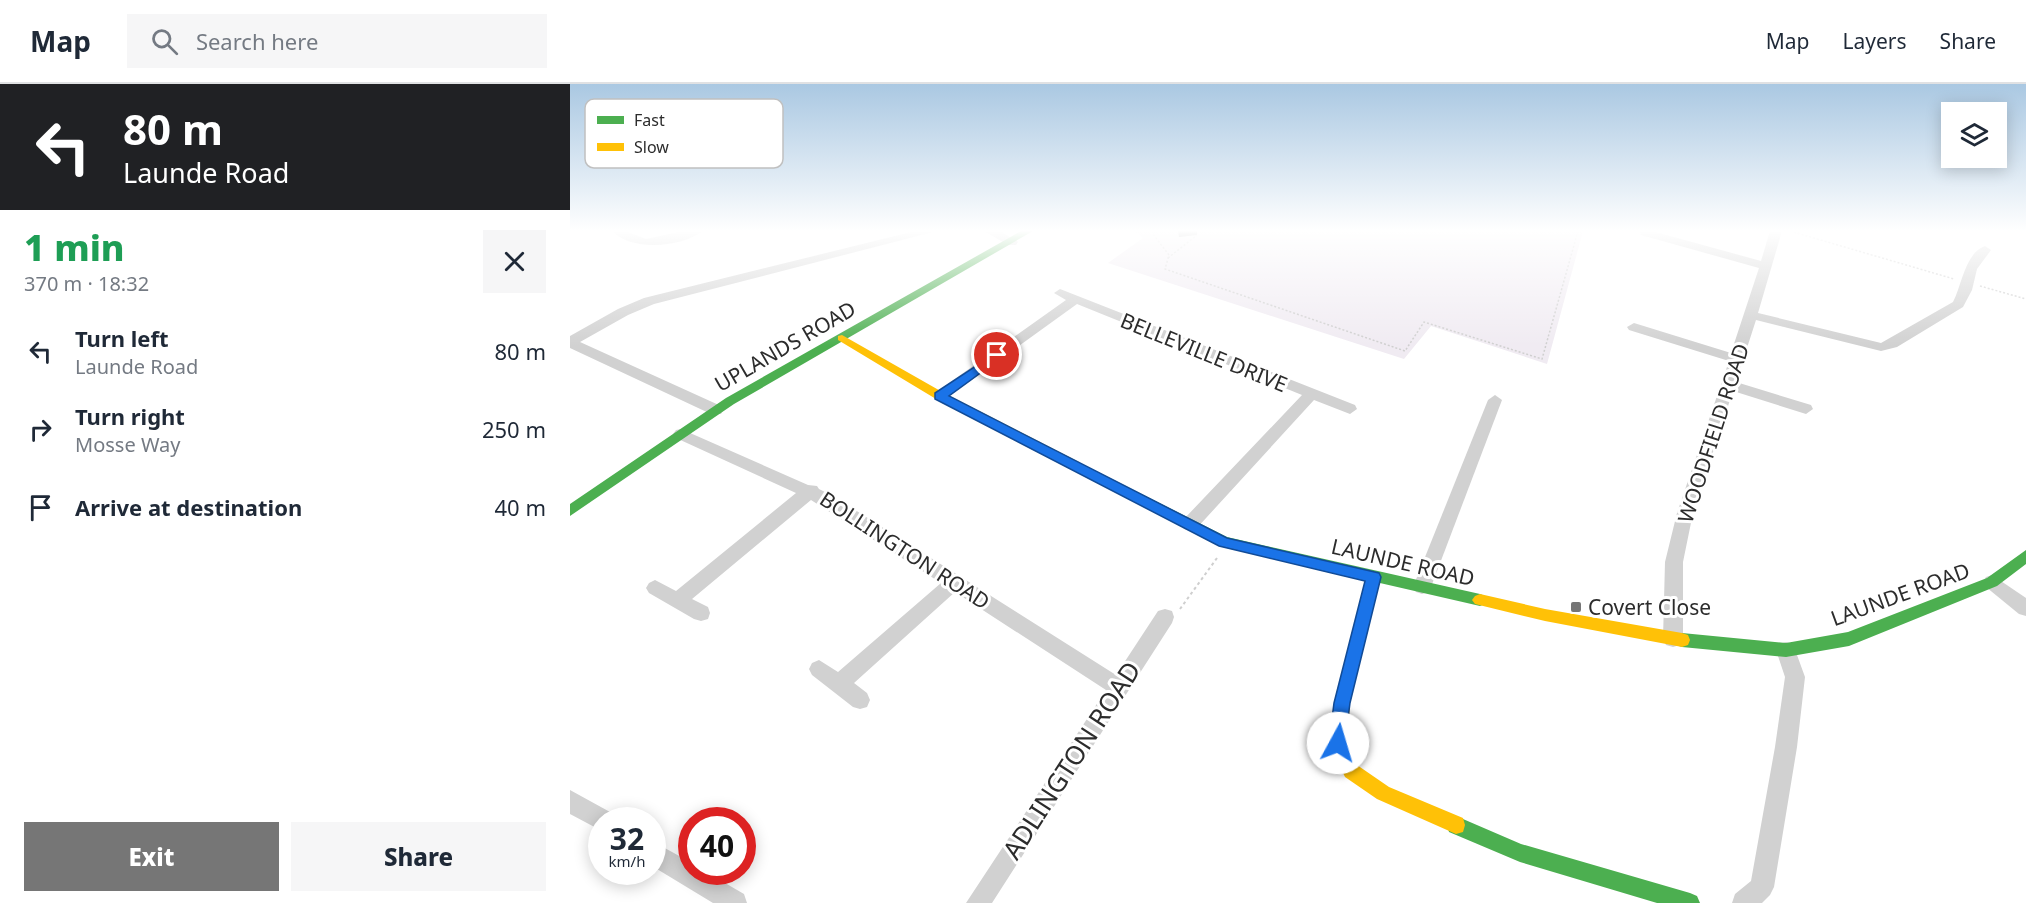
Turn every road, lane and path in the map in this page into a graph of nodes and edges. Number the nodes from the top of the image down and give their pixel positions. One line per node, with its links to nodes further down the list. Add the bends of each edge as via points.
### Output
1 (777, 269): 15 (street, via 649,301)
2 (964, 269): 14 (street, UPLANDS ROAD)
3 (1166, 269): 4 (path, via 1405,351 1424,322 1542,359)
4 (1567, 269)
5 (1763, 269): 12 (street, WOODFIELD ROAD)
6 (1920, 269): 8 (path)
7 (1971, 269): 8 (street)
8 (1967, 283): 10 (path); 12 (street, via 1958,303 1881,347)
9 (1060, 293): 11 (street, BELLEVILLE DRIVE)
10 (2026, 299)
11 (1074, 300): 20 (street, BELLEVILLE DRIVE); 21 (street)
12 (1752, 315): 18 (street, WOODFIELD ROAD)
13 (1634, 327): 18 (street)
14 (842, 338): 21 (street, LAUNDE ROAD); 24 (street, UPLANDS ROAD)
15 (570, 342): 16 (street)
16 (585, 350): 17 (street); 24 (street)
17 (570, 358)
18 (1736, 359): 19 (street, WOODFIELD ROAD)
19 (1728, 385): 23 (street); 41 (street, WOODFIELD ROAD, via 1685,513 1674,562)
20 (1311, 394): 25 (street, BELLEVILLE DRIVE); 29 (street)
21 (940, 396): 29 (street, LAUNDE ROAD)
22 (1495, 400): 35 (street)
23 (1806, 409)
24 (716, 410): 26 (street, UPLANDS ROAD)
25 (1350, 410)
26 (681, 434): 27 (street, BOLLINGTON ROAD); 28 (street, UPLANDS ROAD)
27 (811, 490): 33 (street, BOLLINGTON ROAD); 37 (street)
28 (570, 511)
29 (1190, 524): 30 (street, LAUNDE ROAD)
30 (1224, 542): 32 (street, LAUNDE ROAD); 40 (path, via 1187,601 1176,614)
31 (2026, 556): 34 (street, LAUNDE ROAD)
32 (1373, 577): 35 (street, LAUNDE ROAD); 52 (street, via 1342,703 1338,743 1351,771 1383,793 1520,853)
33 (954, 582): 44 (street); 45 (street, BOLLINGTON ROAD)
34 (1992, 582): 38 (street); 42 (street, LAUNDE ROAD, via 1849,639)
35 (1422, 587): 41 (street, LAUNDE ROAD)
36 (655, 588): 37 (street)
37 (678, 600): 39 (street)
38 (2026, 608)
39 (701, 613)
40 (1165, 617): 45 (street, ADLINGTON ROAD)
41 (1673, 639): 42 (street, LAUNDE ROAD)
42 (1786, 650): 53 (street, via 1795,677 1784,758 1762,886)
43 (819, 669): 44 (street)
44 (839, 684): 46 (street)
45 (1118, 687): 51 (street, ADLINGTON ROAD)
46 (860, 700)
47 (570, 801): 48 (street)
48 (588, 812)
49 (666, 861): 50 (street)
50 (735, 903)
51 (978, 903)
52 (1690, 903)
53 (1744, 903)

